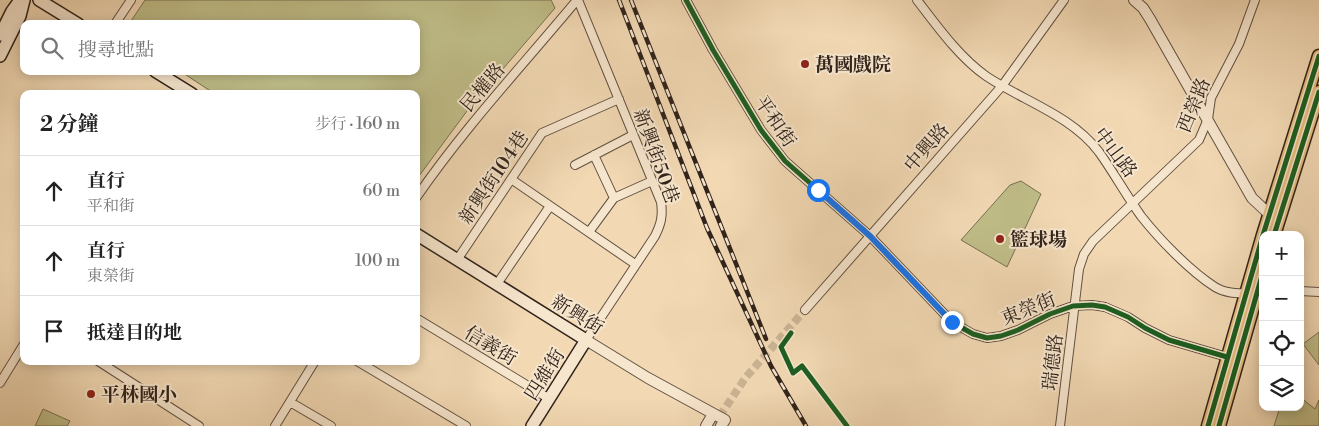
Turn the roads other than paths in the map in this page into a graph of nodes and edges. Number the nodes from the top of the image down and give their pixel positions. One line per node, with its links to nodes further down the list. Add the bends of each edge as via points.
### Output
1 (22, 0): 12 (main road, via 12,11); 13 (main road, via 20,16)
2 (39, 0): 10 (main road)
3 (131, 0): 11 (street)
4 (578, 0): 19 (street, 新興街50巷); 26 (street, 民權路, via 494,97)
5 (686, 0): 34 (street, 平和街, via 762,130 785,161)
6 (917, 0): 16 (street, 中山路, via 955,47)
7 (1064, 0): 16 (street, 中興路)
8 (1134, 0): 20 (street, via 1143,8)
9 (1255, 0): 20 (street, 西榮路, via 1239,44 1210,98)
10 (72, 20)
11 (118, 20)
12 (0, 35)
13 (0, 56)
14 (1319, 56): 18 (main road)
15 (160, 75): 17 (main road)
16 (1002, 86): 28 (street, 中山路, via 1080,132 1098,151); 34 (street, 中興路)
17 (178, 90)
18 (1315, 94): 30 (main road)
19 (619, 98): 21 (street, 新興街50巷); 24 (street, 新興街104巷, via 542,133)
20 (1208, 119): 28 (street, 西榮路, via 1199,140); 30 (street, via 1252,198)
21 (634, 135): 22 (street); 25 (street, 新興街50巷)
22 (594, 155): 23 (street); 27 (street)
23 (575, 165)
24 (512, 179): 29 (street); 37 (street, 新興街104巷)
25 (652, 181): 27 (street); 38 (street, 新興街50巷, via 661,202 661,224)
26 (420, 192)
27 (614, 198): 33 (street)
28 (1134, 203): 43 (street, 中山路, via 1159,237 1216,288); 45 (street, 瑞德路, via 1093,241 1084,254)
29 (550, 206): 33 (street); 39 (street)
30 (1274, 216): 31 (main road); 32 (main road)
31 (1265, 231)
32 (1274, 231)
33 (589, 232): 38 (street)
34 (870, 236): 45 (street, 東榮街, via 952,322 973,334 987,338 1001,336); 46 (street, 中興路)
35 (420, 237): 37 (main road, 新興街)
36 (1259, 248): 43 (main road)
37 (457, 260): 39 (main road, 新興街)
38 (635, 264): 48 (street, 新興街50巷)
39 (497, 284): 48 (main road, 新興街)
40 (1259, 288): 43 (street)
41 (1304, 291): 42 (street)
42 (1319, 292)
43 (1245, 293): 50 (main road)
44 (1259, 294): 67 (main road)
45 (1074, 306): 50 (street, 東榮街, via 1105,307 1169,340); 65 (street, 瑞德路)
46 (805, 310)
47 (420, 320): 55 (street, 信義街)
48 (586, 340): 55 (main road, 四維街); 57 (street, 新興街)
49 (20, 350): 54 (street)
50 (1227, 357): 66 (main road)
51 (104, 365): 59 (street)
52 (313, 365): 56 (street)
53 (364, 365): 62 (street)
54 (0, 383)
55 (548, 398): 63 (main road, 四維街)
56 (290, 402): 60 (street); 61 (street)
57 (714, 414): 58 (street, 新興街); 64 (street)
58 (722, 423)
59 (199, 426)
60 (275, 426)
61 (331, 426)
62 (466, 426)
63 (532, 426)
64 (706, 426)
65 (1060, 426)
66 (1208, 426)
67 (1219, 426)

